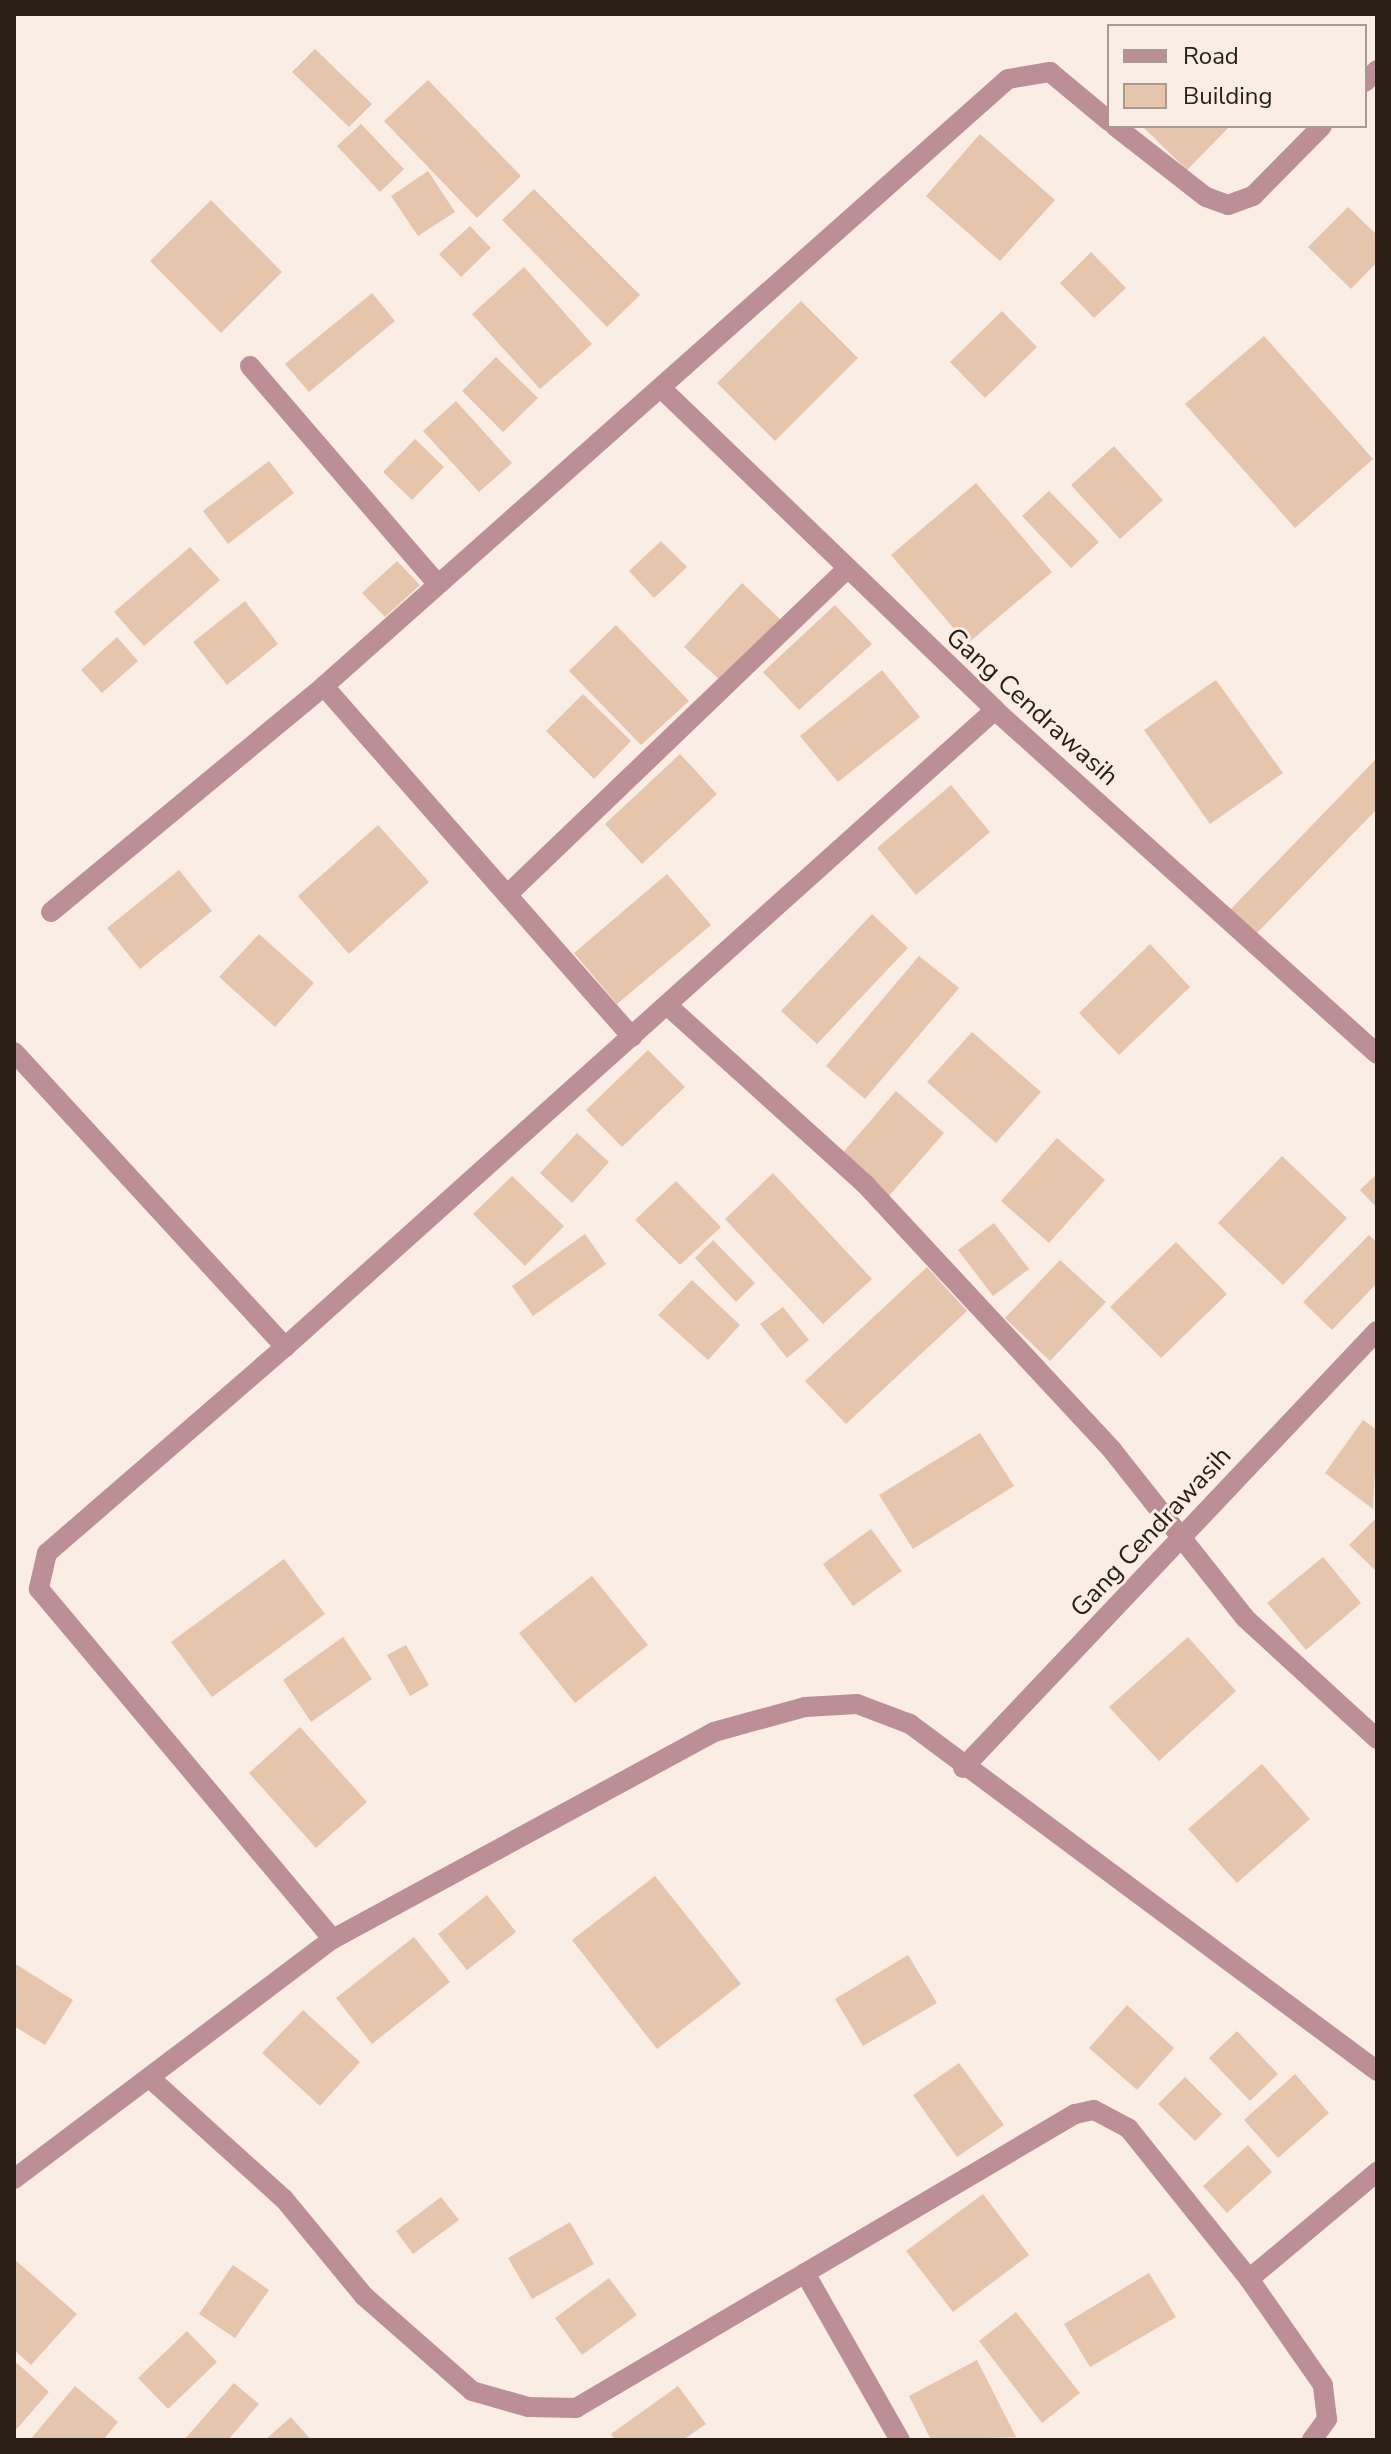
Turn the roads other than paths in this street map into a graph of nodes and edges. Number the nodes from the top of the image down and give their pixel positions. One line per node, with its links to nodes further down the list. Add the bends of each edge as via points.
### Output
1 (1107, 119): 5 (street, via 1050,72 1008,79)
2 (1118, 128): 3 (street, via 1206,197 1228,205 1253,196)
3 (1320, 128)
4 (250, 366): 7 (street)
5 (662, 389): 6 (street, Gang Cendrawasih); 7 (street)
6 (846, 570): 9 (street, Gang Cendrawasih); 10 (street)
7 (436, 582): 8 (street)
8 (324, 686): 10 (street); 11 (street)
9 (995, 710): 12 (street); 15 (street, Gang Cendrawasih)
10 (508, 894): 13 (street)
11 (51, 912)
12 (668, 1006): 13 (street); 18 (street, via 865,1184 1011,1336)
13 (632, 1037): 17 (street)
14 (14, 1052): 17 (street)
15 (1377, 1054)
16 (1377, 1331): 18 (street, Gang Cendrawasih)
17 (285, 1347): 21 (street, via 82,1519 47,1553 38,1574 47,1602)
18 (1181, 1542): 19 (street, via 1245,1618); 20 (street, Gang Cendrawasih)
19 (1377, 1739)
20 (963, 1768): 21 (street, via 910,1724 857,1704 805,1707 714,1732); 22 (street)
21 (333, 1939): 23 (street)
22 (1377, 2071)
23 (151, 2079): 25 (street); 26 (street, via 284,2199 364,2296 472,2391 528,2407 576,2408)
24 (1377, 2172): 27 (street)
25 (14, 2179)
26 (805, 2273): 27 (street, via 1075,2114 1094,2110 1129,2129); 28 (street)
27 (1249, 2279): 29 (street, via 1323,2385 1327,2419)
28 (900, 2440)
29 (1312, 2440)

